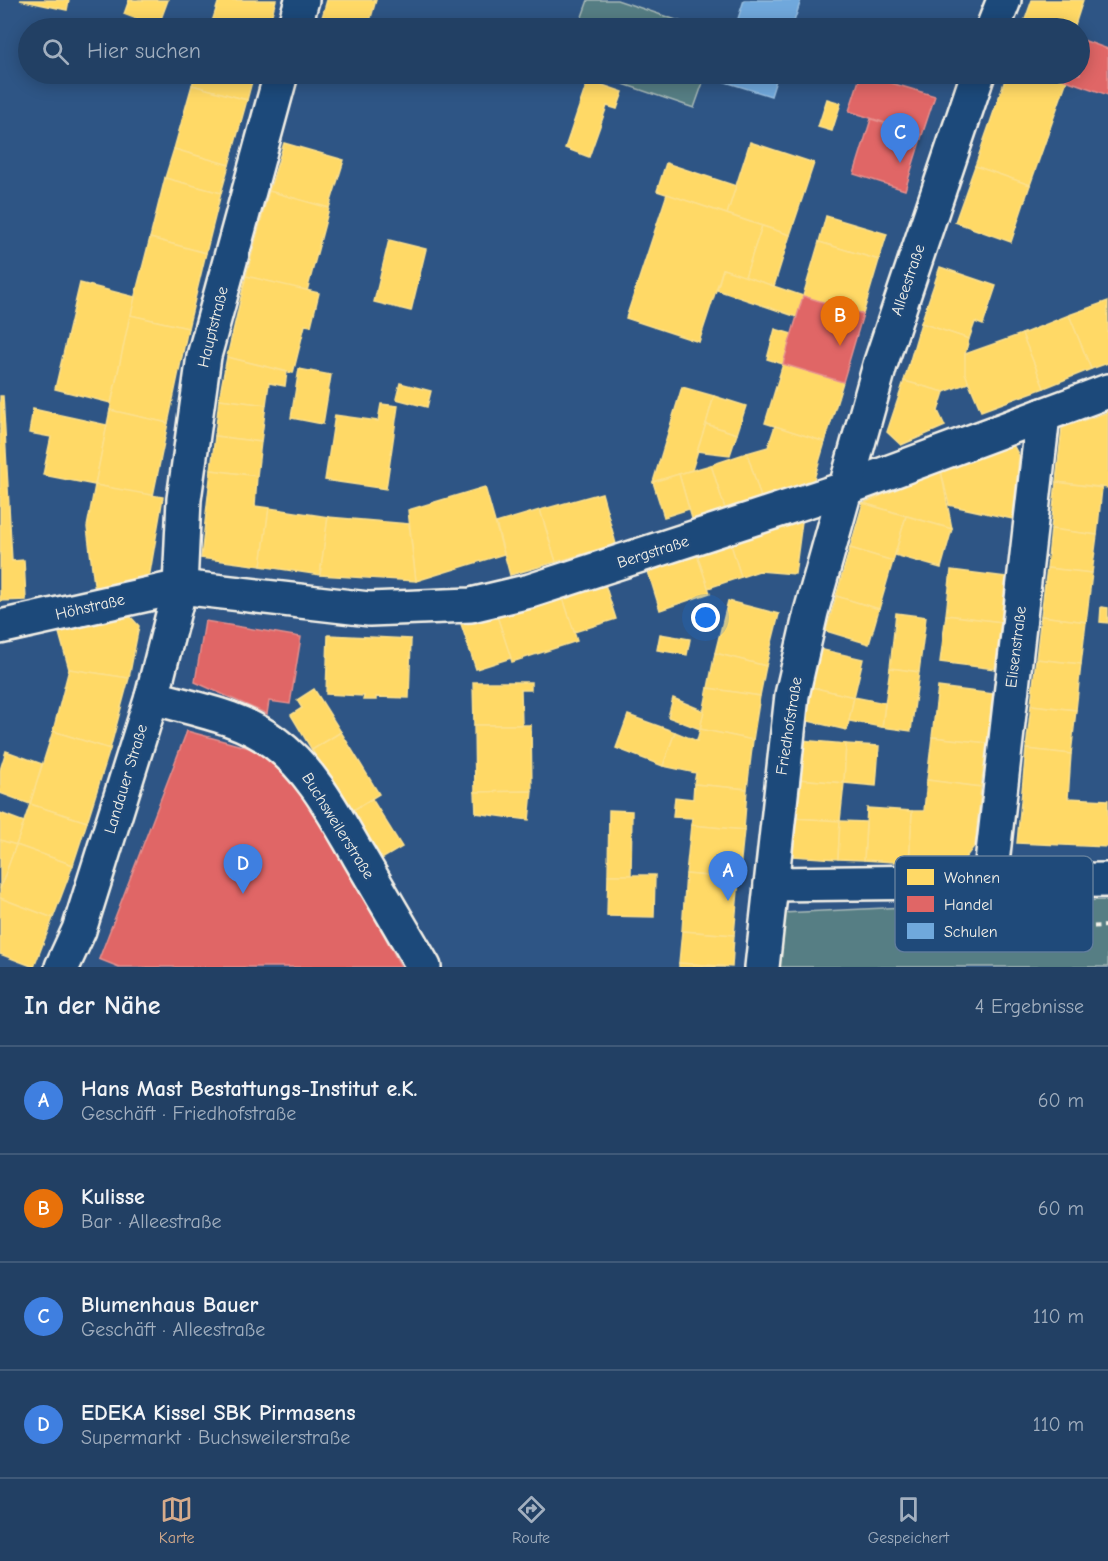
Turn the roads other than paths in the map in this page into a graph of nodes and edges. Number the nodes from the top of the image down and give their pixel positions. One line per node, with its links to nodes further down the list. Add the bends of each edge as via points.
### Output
1 (302, 0): 3 (street)
2 (1004, 0): 4 (street)
3 (297, 18)
4 (997, 18)
5 (278, 84): 10 (street, Hauptstraße, via 204,356 184,499)
6 (975, 84): 9 (street, Alleestraße, via 880,364)
7 (1108, 391): 8 (street, Bergstraße)
8 (1043, 415): 9 (street, Bergstraße); 13 (street, Elisenstraße)
9 (844, 489): 10 (street, Bergstraße, via 551,584 471,605 369,609); 15 (street, Friedhofstraße, via 792,695)
10 (180, 587): 11 (street, Höhstraße); 12 (street, Landauer Straße)
11 (0, 627)
12 (152, 697): 16 (street, Landauer Straße, via 78,930); 17 (street, Buchsweilerstraße, via 199,709 249,729 275,742 293,759 334,814)
13 (993, 856)
14 (895, 882): 15 (street)
15 (771, 884): 18 (street, Friedhofstraße)
16 (62, 967)
17 (424, 967)
18 (762, 967)

